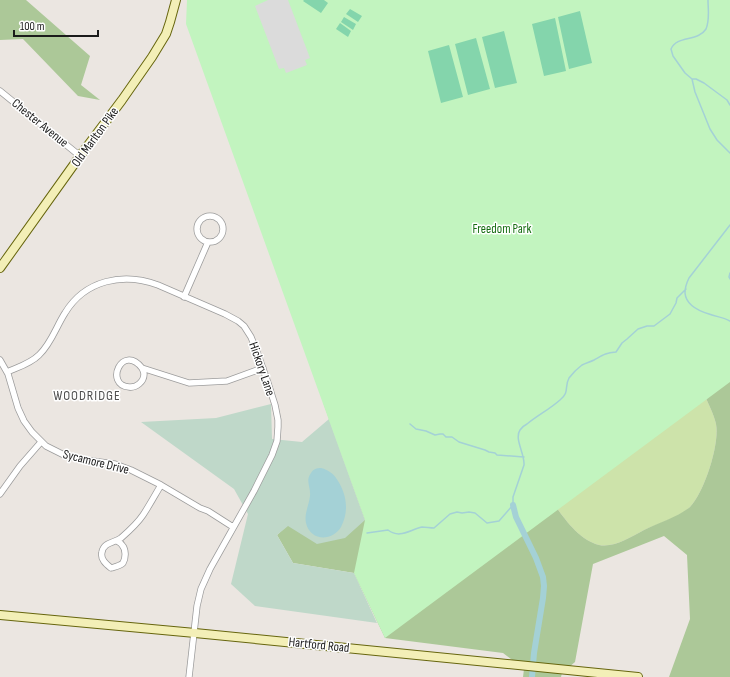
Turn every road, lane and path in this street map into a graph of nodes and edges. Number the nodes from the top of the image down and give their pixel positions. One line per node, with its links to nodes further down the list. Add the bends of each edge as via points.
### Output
1 (176, 0): 3 (street, Old Marlton Pike, via 170,22 159,45)
2 (0, 91): 3 (street, Chester Avenue)
3 (80, 156): 5 (street, Old Marlton Pike)
4 (208, 242): 4 (street, via 215,242 224,230 217,217 202,218 198,224 197,232 201,239); 6 (street)
5 (0, 268)
6 (184, 297): 9 (street, Hickory Lane, via 225,314 244,326 251,337); 10 (street, Hickory Lane, via 139,280 111,280 98,284 79,296 69,307 40,355 27,364)
7 (0, 360): 10 (street, Sycamore Drive)
8 (142, 368): 8 (street, via 138,362 126,360 120,364 116,376 124,386 131,387 142,380); 9 (street, via 189,383 227,381)
9 (262, 368): 14 (street, Hickory Lane, via 277,413 277,441 254,491)
10 (7, 372): 11 (street, Sycamore Drive, via 18,408)
11 (41, 442): 12 (street, Sycamore Drive, via 51,450 64,455 119,465); 13 (street)
12 (161, 485): 14 (street, Sycamore Drive); 15 (street, via 139,519)
13 (0, 494)
14 (233, 527): 17 (street, Hickory Lane, via 203,582)
15 (117, 541): 15 (street, via 104,547 102,553 102,557 111,568 122,564 125,557 125,550)
16 (0, 615): 17 (street, Hartford Road)
17 (194, 633): 18 (street, Hartford Road); 19 (street, Hickory Lane)
18 (597, 675): 20 (street, Hartford Road)
19 (189, 677)
20 (638, 677)

